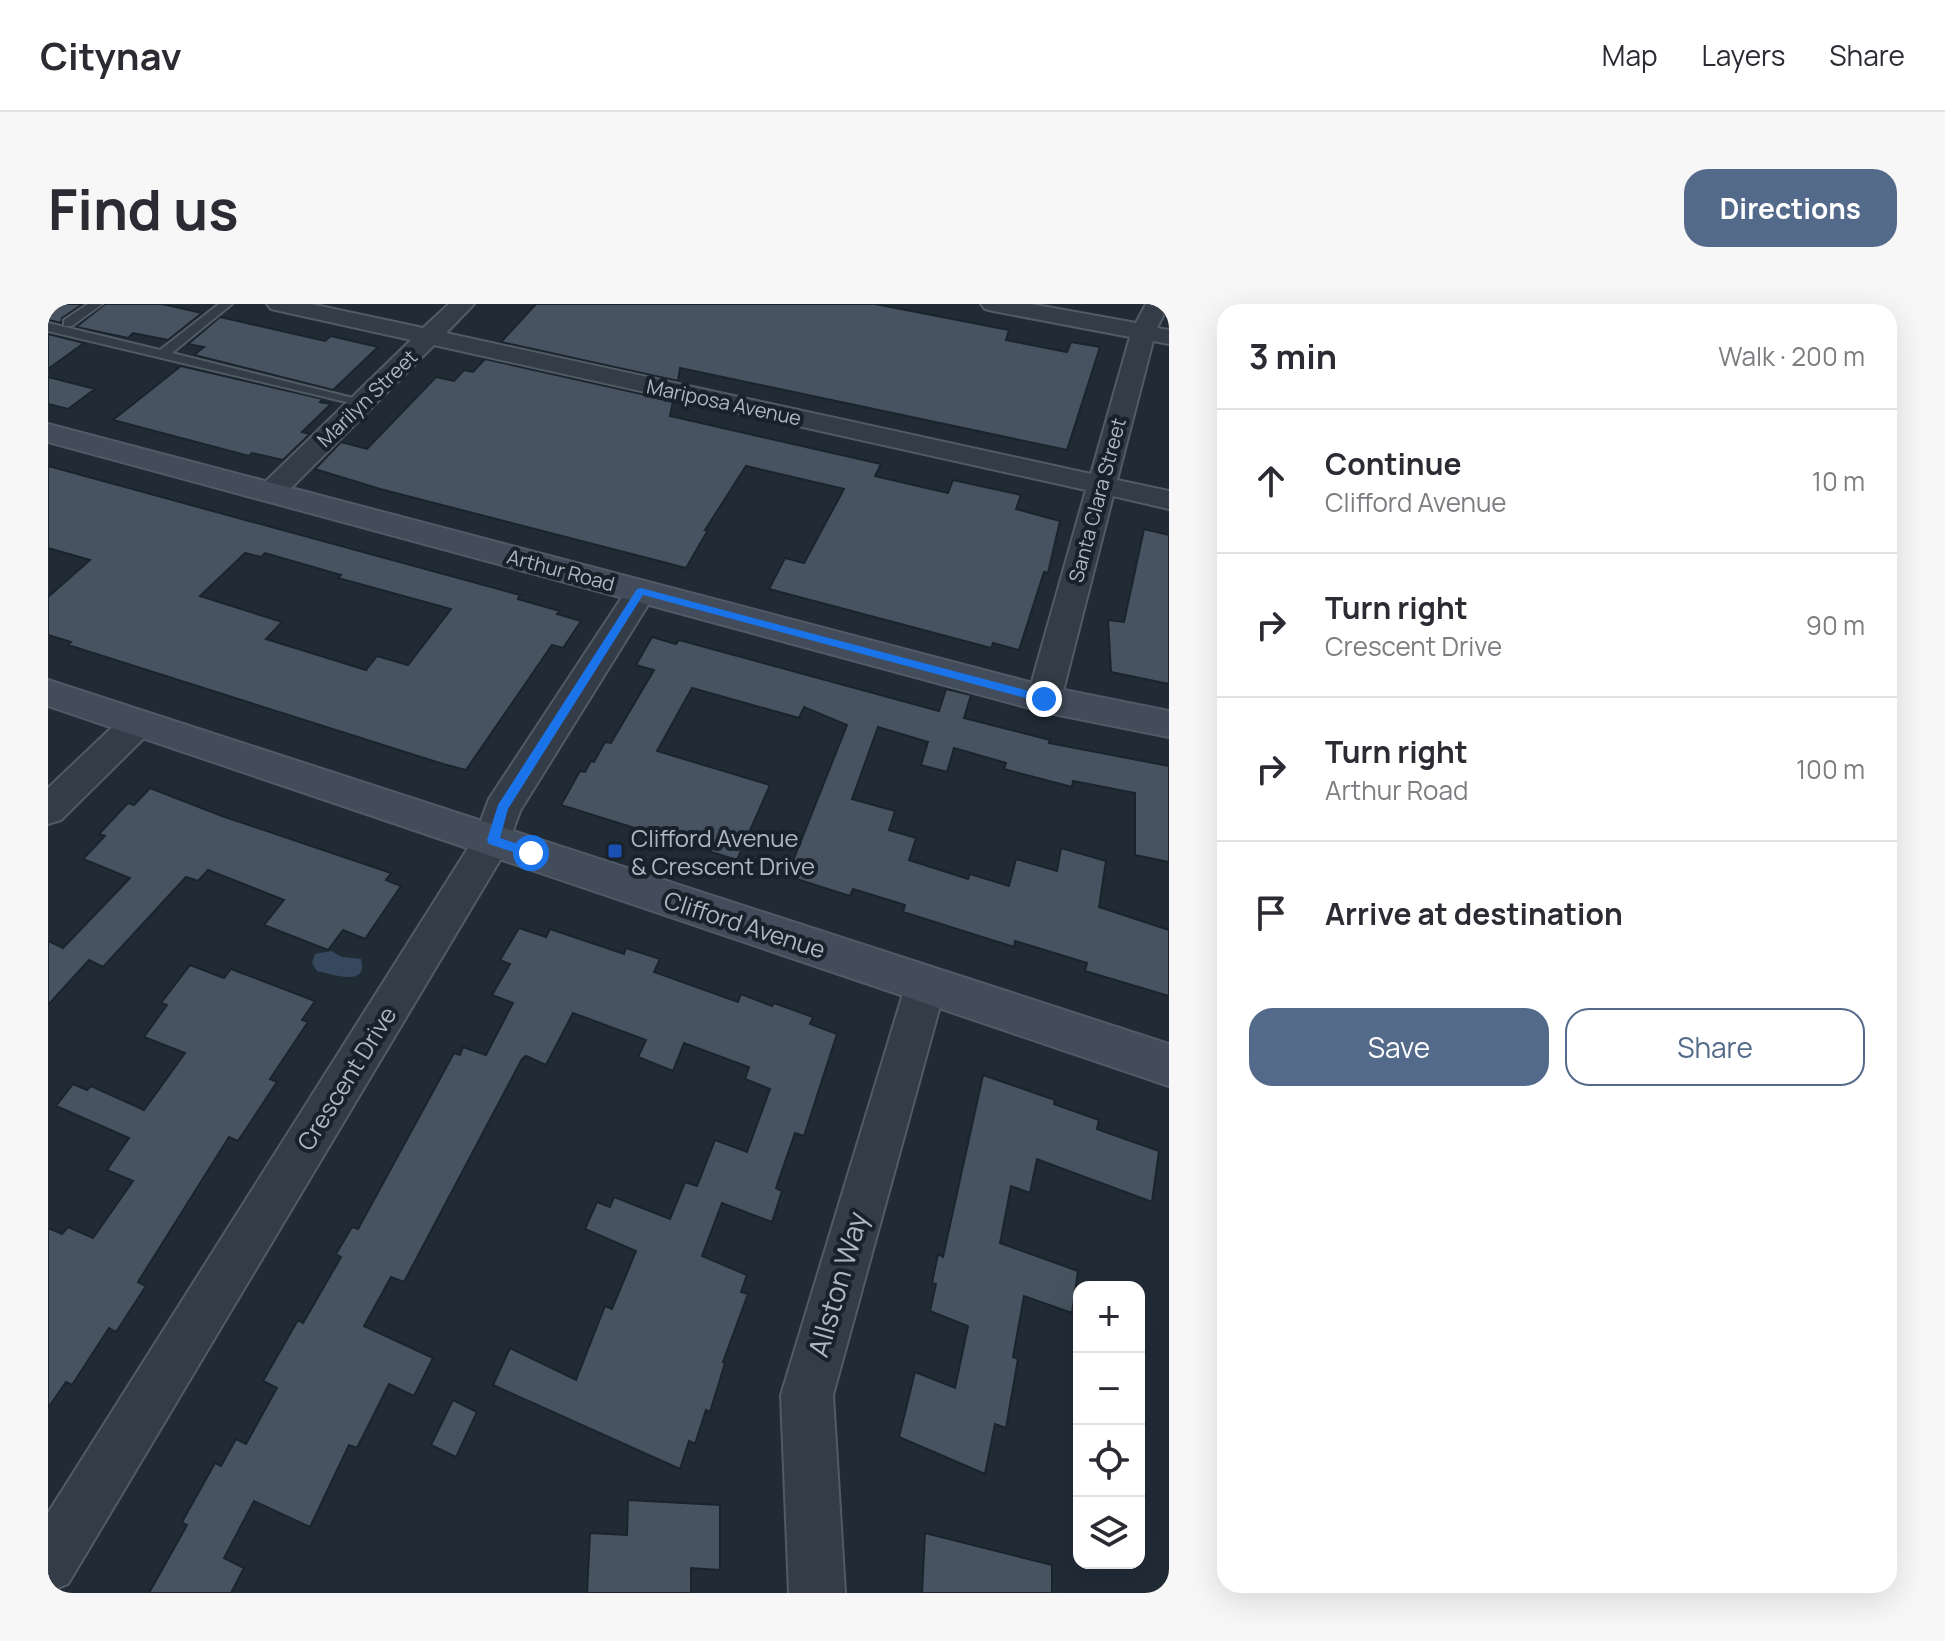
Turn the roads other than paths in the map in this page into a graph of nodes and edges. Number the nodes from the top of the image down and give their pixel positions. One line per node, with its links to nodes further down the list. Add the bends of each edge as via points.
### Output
1 (96, 304): 7 (lane)
2 (226, 304): 11 (lane)
3 (279, 304): 10 (street, Mariposa Avenue)
4 (462, 304): 10 (street, Marilyn Street)
5 (993, 304): 9 (street)
6 (1158, 304): 9 (street, Santa Clara Street)
7 (68, 323)
8 (48, 327): 11 (lane)
9 (1156, 335): 14 (street, Santa Clara Street)
10 (429, 337): 12 (street, Marilyn Street); 14 (street, Mariposa Avenue)
11 (163, 354): 12 (lane)
12 (363, 402): 15 (street, Marilyn Street)
13 (48, 433): 15 (street, Arthur Road)
14 (1101, 485): 16 (street, Mariposa Avenue); 19 (street, Santa Clara Street)
15 (271, 492): 17 (street, Arthur Road)
16 (1169, 500)
17 (641, 592): 19 (street, Arthur Road); 23 (street, Crescent Drive, via 502,809)
18 (48, 693): 20 (street, Clifford Avenue)
19 (1044, 699): 21 (street, Arthur Road)
20 (138, 723): 22 (street); 23 (street, Clifford Avenue)
21 (1169, 724)
22 (48, 810)
23 (493, 840): 24 (street, Clifford Avenue); 26 (street, Crescent Drive)
24 (926, 984): 25 (street, Clifford Avenue); 27 (street, Allston Way, via 807,1395)
25 (1169, 1065)
26 (48, 1564)
27 (817, 1593)

